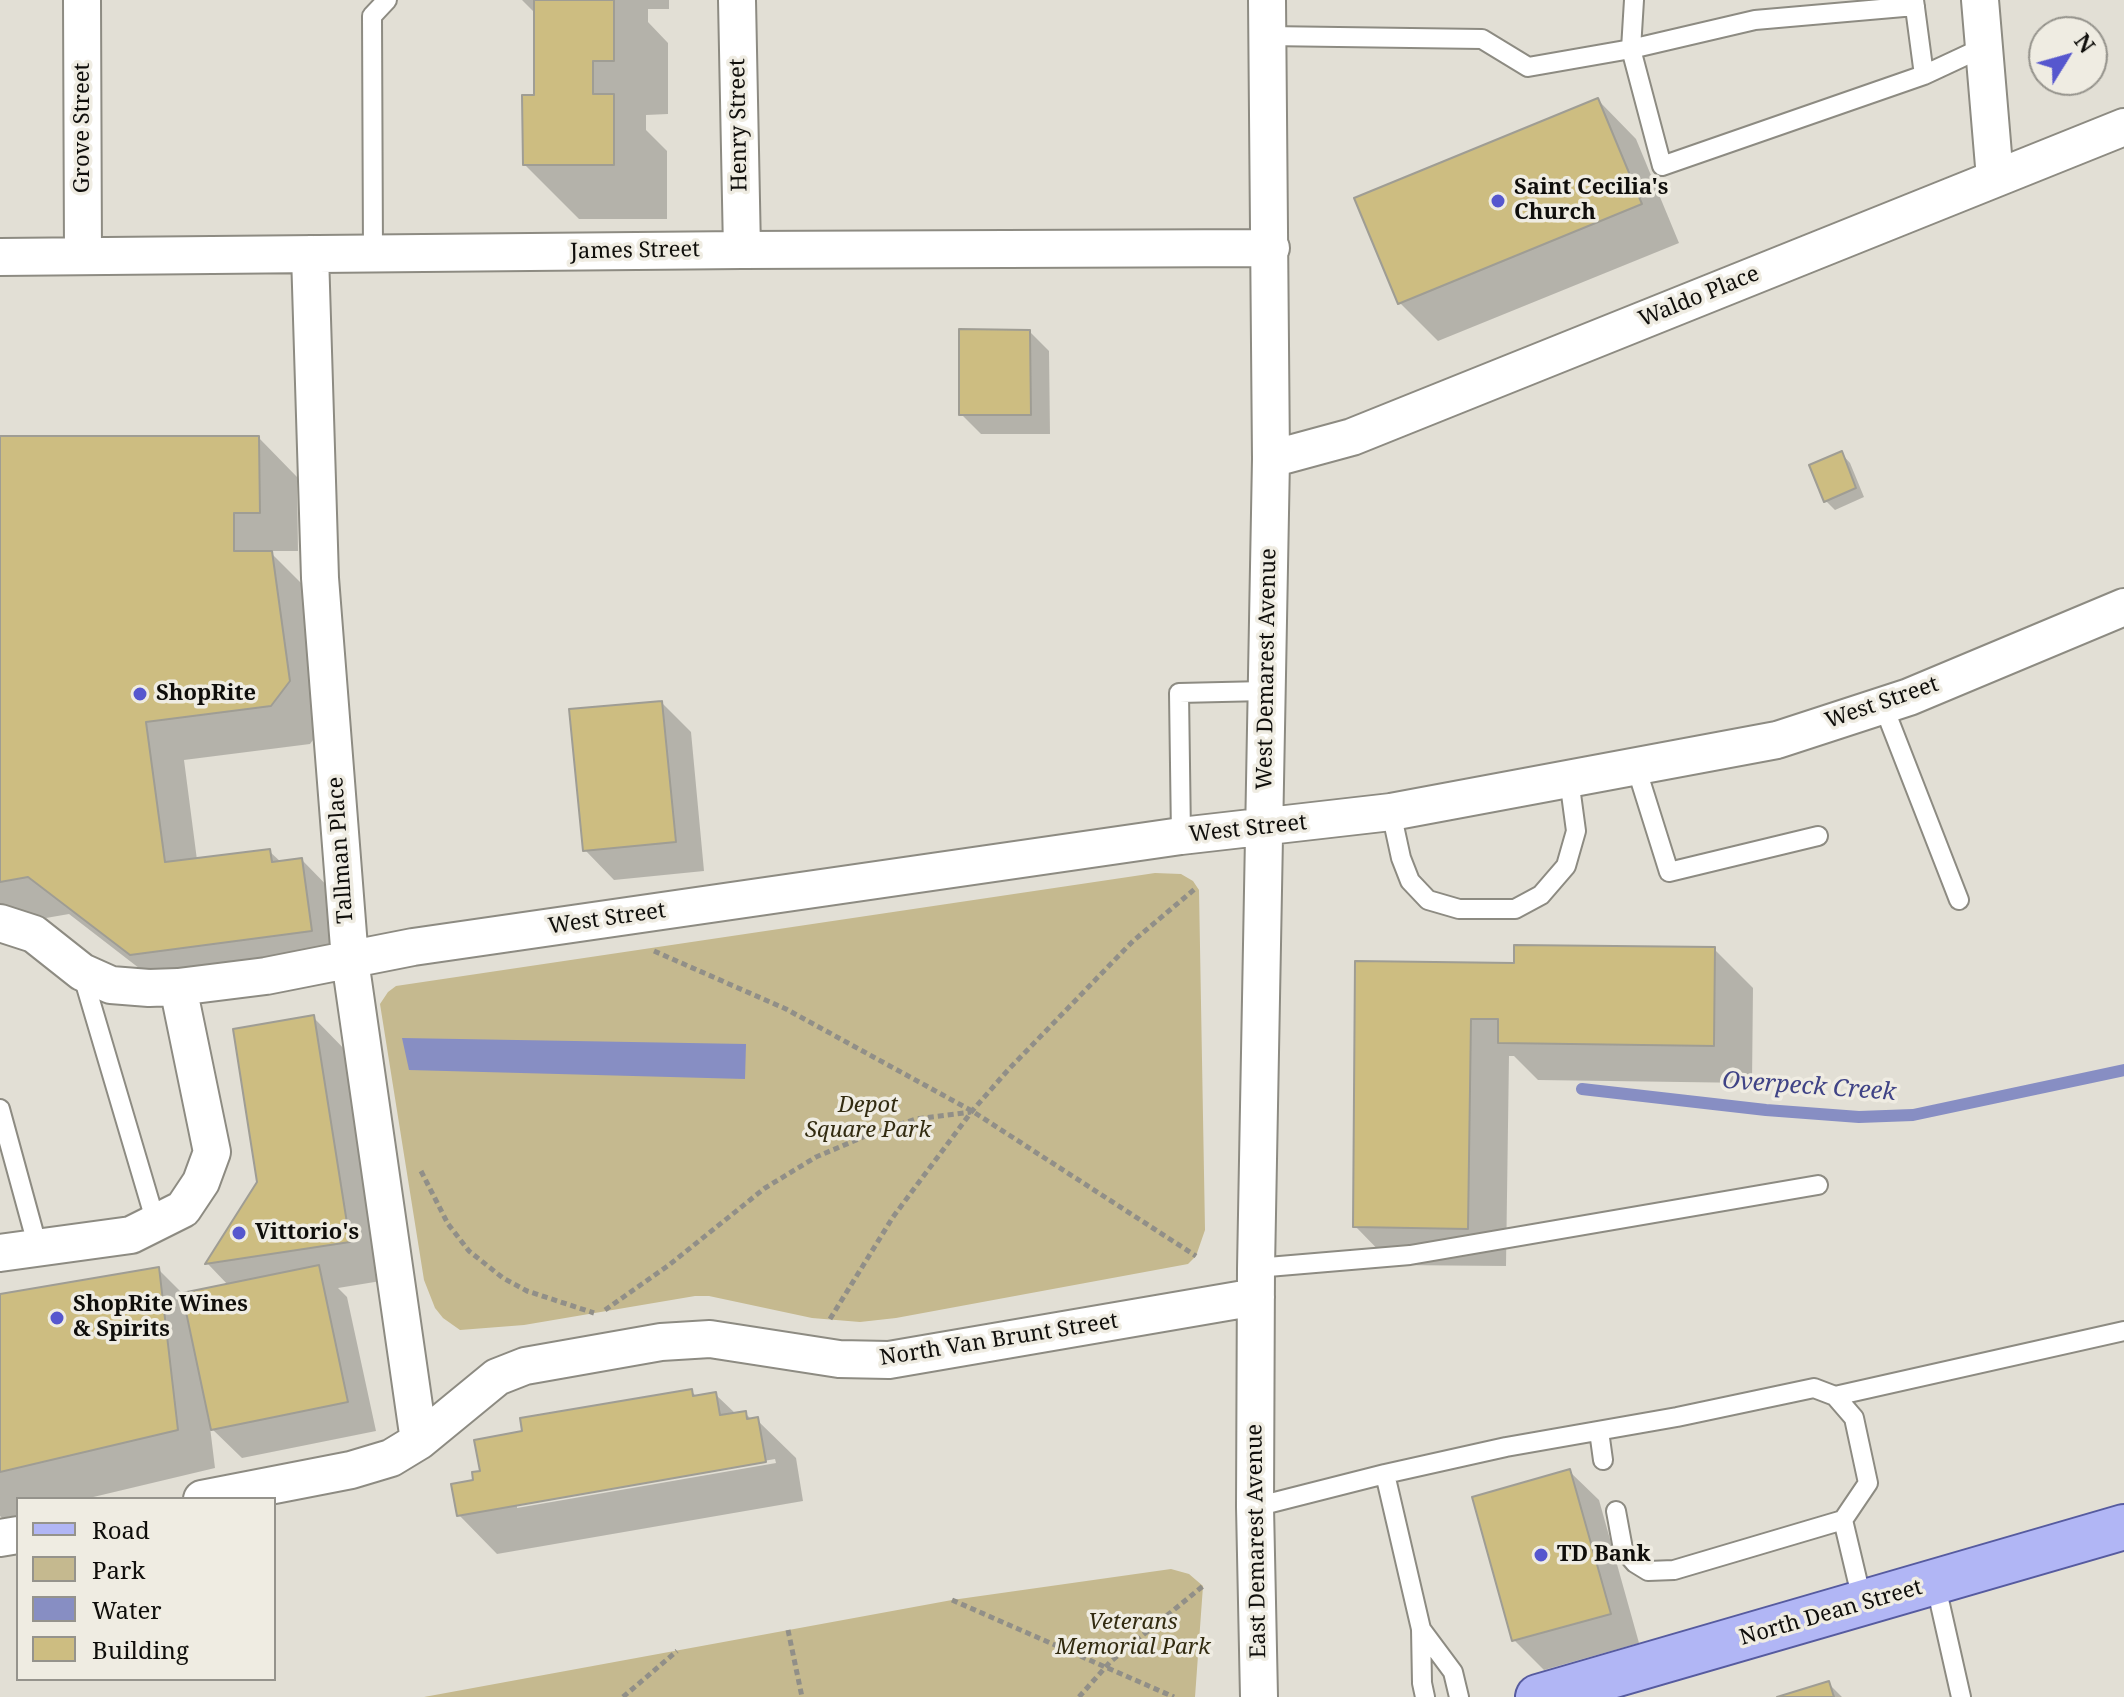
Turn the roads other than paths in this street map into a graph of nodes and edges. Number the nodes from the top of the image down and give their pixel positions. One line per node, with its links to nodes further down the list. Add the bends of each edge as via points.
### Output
1 (82, 0): 18 (street, Grove Street)
2 (387, 0): 17 (lane, via 372,16)
3 (737, 0): 15 (street, Henry Street)
4 (1267, 0): 8 (street, West Demarest Avenue)
5 (1634, 0): 10 (lane)
6 (1980, 0): 9 (street)
7 (1914, 3): 10 (lane, via 1755,20); 11 (lane)
8 (1267, 36): 10 (lane, via 1482,39 1528,67); 14 (street, West Demarest Avenue)
9 (1984, 47): 11 (lane); 13 (street)
10 (1631, 49): 11 (lane, via 1662,166)
11 (1924, 75)
12 (2124, 127): 13 (street, Waldo Place)
13 (1995, 178): 20 (street, Waldo Place, via 1352,437)
14 (1271, 248): 15 (street, James Street); 20 (street, West Demarest Avenue)
15 (742, 250): 17 (street, James Street)
16 (310, 254): 17 (street, James Street); 18 (street, James Street); 32 (street, Tallman Place, via 320,578)
17 (373, 255)
18 (83, 256): 19 (street, James Street)
19 (0, 257)
20 (1271, 459): 22 (street, West Demarest Avenue)
21 (2124, 607): 23 (street, West Street)
22 (1265, 691): 27 (street, West Demarest Avenue); 28 (lane, via 1179,693)
23 (1883, 705): 24 (street, West Street, via 1777,740); 30 (lane)
24 (1636, 767): 25 (street, West Street); 29 (lane, via 1669,872)
25 (1569, 779): 26 (street, West Street); 26 (lane, via 1576,831 1566,866 1541,895 1515,909 1459,909 1428,900 1410,881)
26 (1391, 812): 27 (street, West Street)
27 (1265, 827): 28 (street, West Street); 40 (street, West Demarest Avenue)
28 (1181, 836): 32 (street, West Street)
29 (1818, 836)
30 (1959, 900)
31 (0, 923): 33 (street, West Street, via 34,934)
32 (350, 960): 34 (street, West Street); 45 (street, Tallman Place)
33 (82, 972): 34 (street, West Street, via 111,985); 37 (lane)
34 (178, 987): 37 (street, via 212,1152 183,1209)
35 (0, 1109): 38 (lane)
36 (1818, 1185): 40 (lane)
37 (156, 1223): 38 (street, via 131,1235)
38 (38, 1248): 39 (street)
39 (0, 1253)
40 (1256, 1283): 42 (street, West Demarest Avenue); 45 (street, North Van Brunt Street, via 889,1360 839,1359 710,1339 661,1342 510,1371)
41 (2124, 1331): 43 (lane)
42 (1256, 1385): 49 (street, East Demarest Avenue)
43 (1835, 1396): 44 (lane, via 1814,1388); 51 (lane, via 1854,1418 1868,1483)
44 (1599, 1431): 46 (lane); 47 (lane)
45 (419, 1441): 48 (street, North Van Brunt Street, via 362,1467)
46 (1603, 1460)
47 (1385, 1474): 49 (lane); 55 (lane)
48 (212, 1497)
49 (1255, 1507): 56 (street, East Demarest Avenue)
50 (1616, 1511): 51 (lane, via 1623,1549 1648,1571 1674,1570)
51 (1843, 1520): 54 (lane)
52 (2124, 1527): 53 (main road, North Dean Street)
53 (1935, 1582): 54 (main road, North Dean Street); 60 (lane)
54 (1863, 1604): 59 (main road, North Dean Street)
55 (1421, 1629): 57 (lane); 58 (lane, via 1453,1672)
56 (1259, 1697)
57 (1425, 1697)
58 (1459, 1697)
59 (1538, 1697)
60 (1961, 1697)

